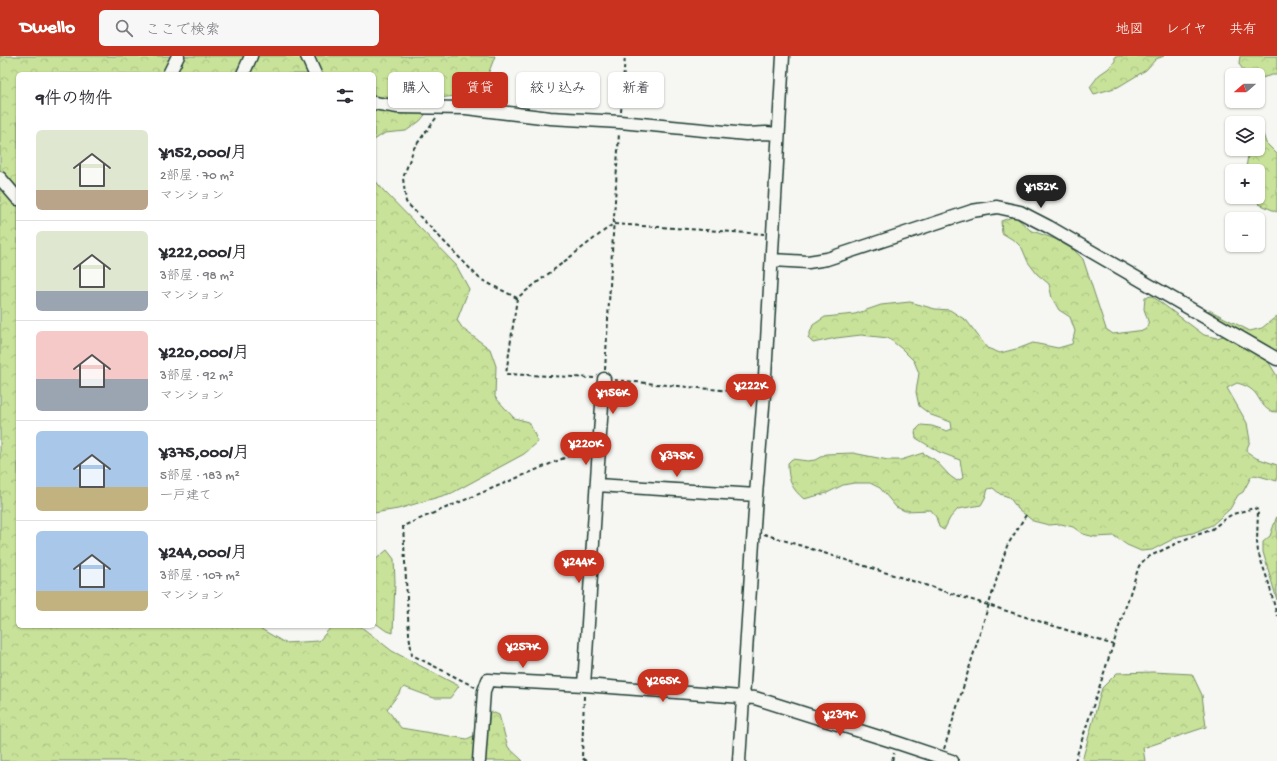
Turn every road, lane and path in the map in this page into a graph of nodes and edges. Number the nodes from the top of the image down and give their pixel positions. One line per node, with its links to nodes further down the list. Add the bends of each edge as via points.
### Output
1 (178, 56): 6 (street)
2 (251, 56): 7 (street)
3 (307, 56): 8 (street)
4 (625, 56): 13 (path)
5 (783, 56): 14 (street)
6 (170, 72)
7 (244, 72)
8 (314, 72)
9 (376, 103): 10 (street)
10 (388, 105)
11 (443, 108): 20 (path, via 414,148 403,178 406,202 480,279)
12 (444, 108): 13 (street)
13 (620, 122): 14 (street, via 746,134); 17 (path)
14 (778, 134): 18 (street)
15 (0, 178): 16 (street)
16 (16, 197)
17 (613, 224): 18 (path); 20 (path); 22 (path)
18 (773, 234): 19 (street)
19 (772, 260): 21 (street, via 808,262 827,259 972,211 997,207 1020,212 1049,227); 23 (street)
20 (517, 298): 22 (path, via 506,374)
21 (1277, 359)
22 (604, 379): 23 (path); 24 (street)
23 (764, 394): 26 (street)
24 (598, 449): 25 (street); 33 (path, via 576,453 403,526 412,655)
25 (597, 485): 26 (street); 32 (street)
26 (756, 495): 28 (street)
27 (1026, 515): 29 (path, via 1007,546)
28 (753, 532): 29 (path, via 763,533); 34 (street)
29 (989, 606): 31 (path); 35 (path)
30 (1277, 616): 31 (path, via 1258,552 1258,510 1254,508 1233,514 1211,530 1146,558 1140,566)
31 (1114, 645): 39 (path)
32 (584, 685): 33 (street, via 488,680); 34 (street); 37 (path, via 582,758)
33 (484, 691): 36 (street)
34 (743, 697): 35 (street, via 755,698); 38 (street)
35 (947, 759)
36 (479, 761)
37 (586, 761)
38 (739, 761)
39 (1075, 761)

